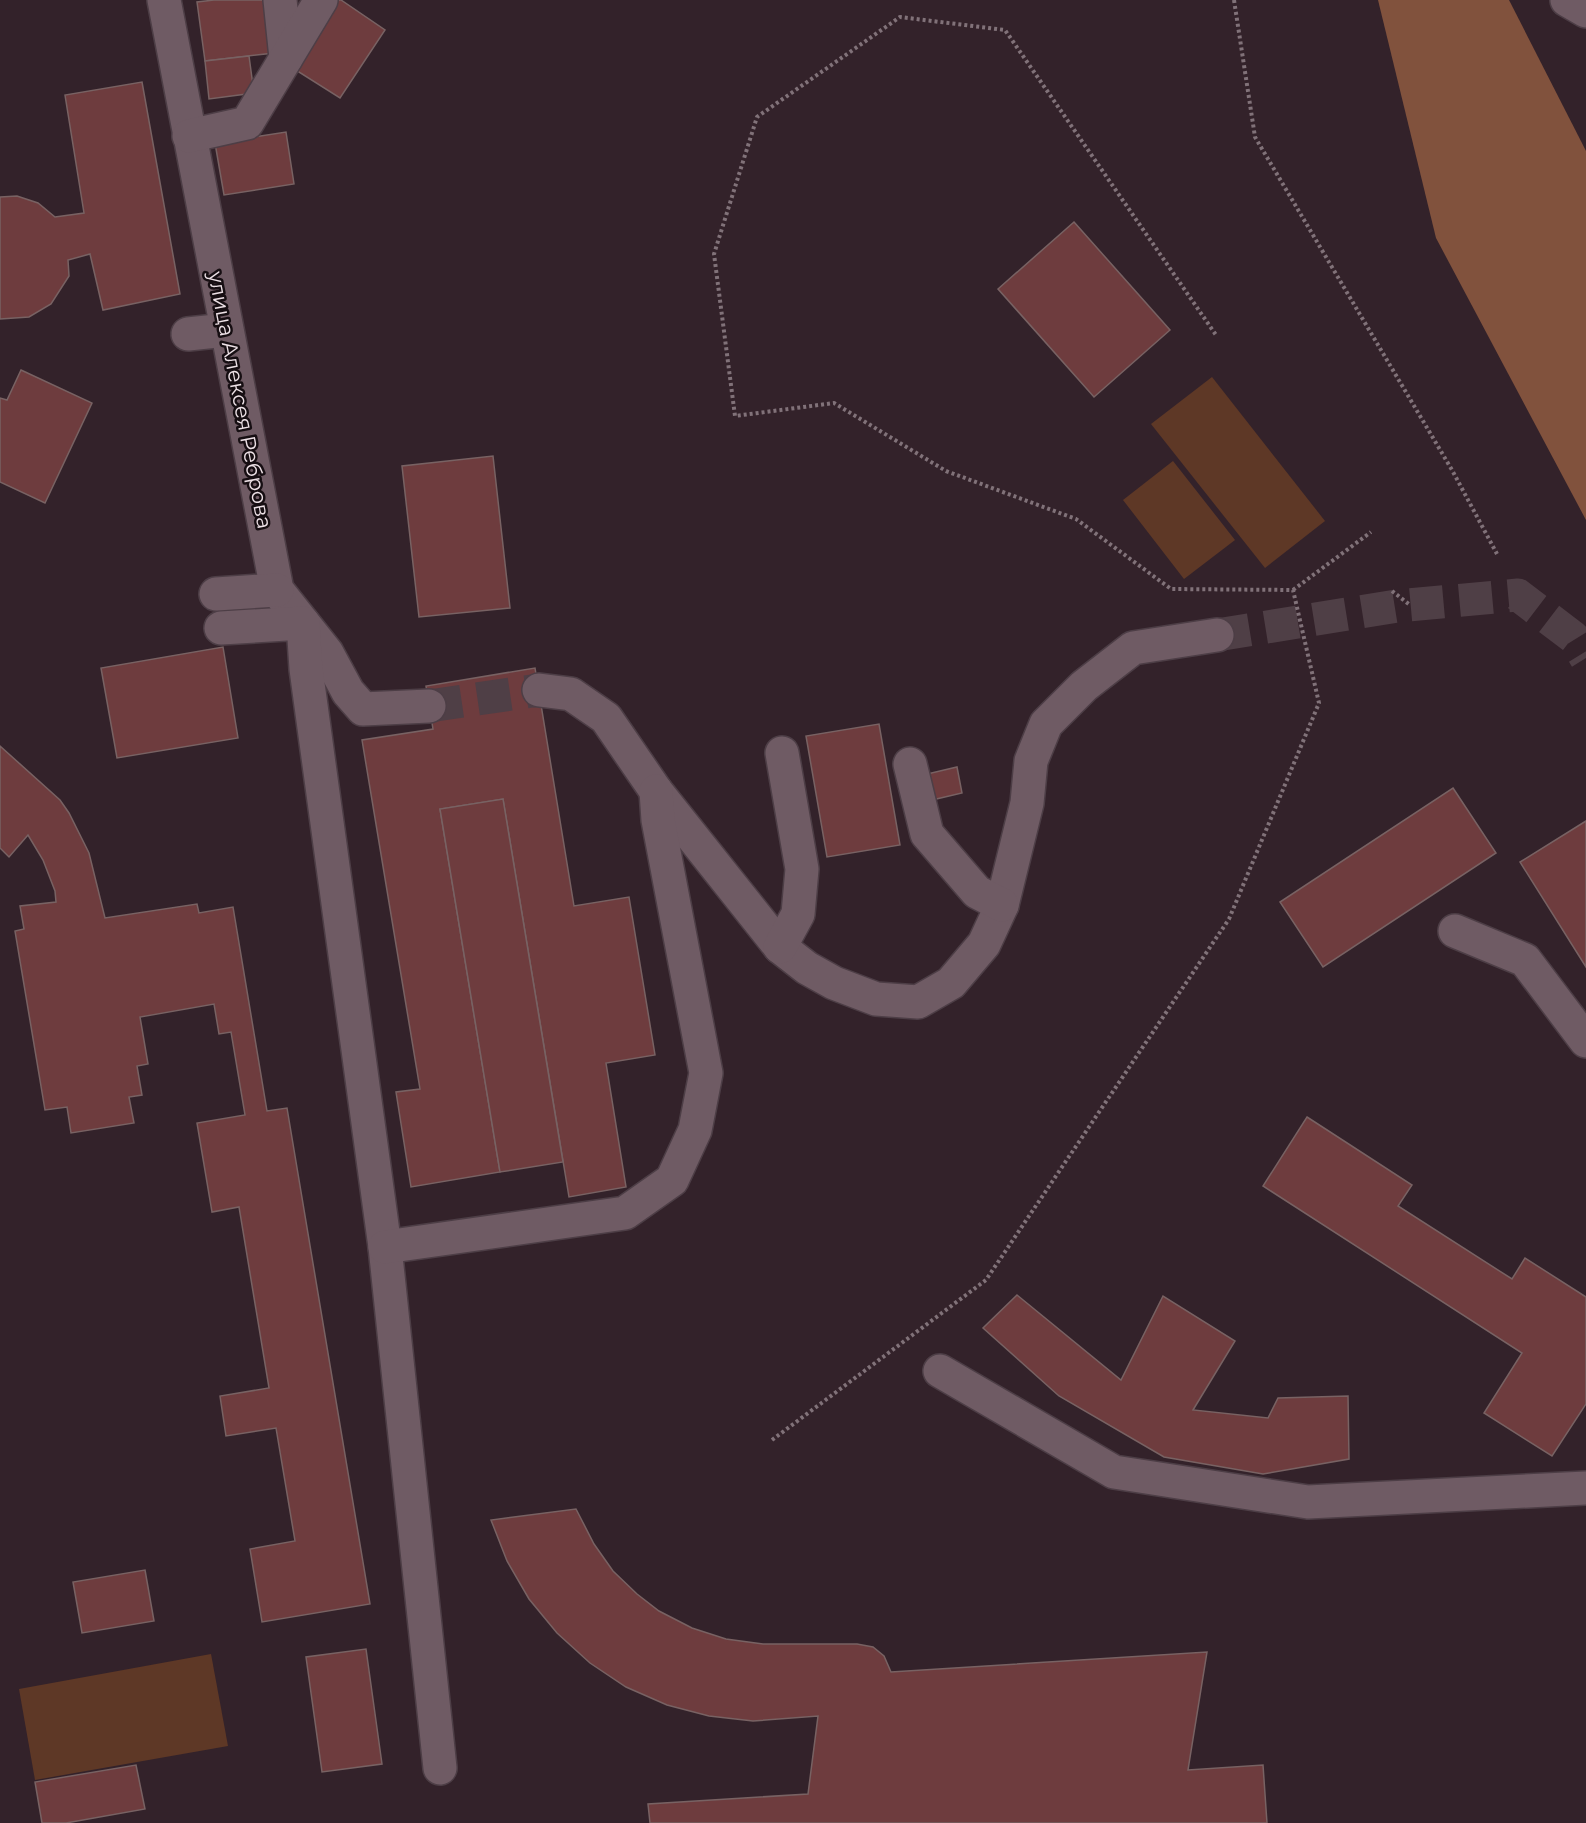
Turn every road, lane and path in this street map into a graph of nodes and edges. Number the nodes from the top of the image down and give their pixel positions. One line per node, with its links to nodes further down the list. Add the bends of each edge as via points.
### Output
1 (164, 0): 8 (street, улица Алексея Реброва)
2 (279, 0): 7 (street)
3 (321, 0): 7 (street)
4 (1234, 0): 13 (path, via 1254,137 1452,470)
5 (1567, 0): 6 (street)
6 (1586, 11)
7 (286, 58): 8 (street, via 247,123)
8 (189, 136): 9 (street, улица Алексея Реброва)
9 (226, 330): 10 (street); 14 (street, улица Алексея Реброва)
10 (188, 334)
11 (1216, 335): 15 (path, via 1005,30 900,17 757,117 714,254 735,416 834,403 946,471 1076,519 1171,590)
12 (1371, 532): 15 (path)
13 (1497, 554)
14 (277, 590): 17 (street); 19 (street, улица Алексея Реброва)
15 (1293, 590): 33 (path, via 1319,703 1229,919 986,1280)
16 (1392, 591): 18 (path)
17 (216, 594)
18 (1410, 605)
19 (303, 623): 20 (street); 23 (street, улица Алексея Реброва, via 327,654 338,694 363,709); 31 (street, via 306,669)
20 (221, 628)
21 (1217, 635): 27 (street, via 1133,648 1084,686 1046,724 1031,761 1027,803)
22 (539, 690): 26 (street, via 571,694 606,718)
23 (429, 706)
24 (782, 753): 29 (street, via 802,869 798,914)
25 (910, 764): 27 (street, via 927,834 977,892)
26 (656, 791): 29 (street); 31 (street, via 658,820 706,1073 695,1130 672,1180 625,1213)
27 (1002, 905): 29 (street, via 984,944 951,983 918,1002 876,999 834,983)
28 (1455, 931): 30 (street, via 1525,960)
29 (780, 947)
30 (1586, 1041)
31 (385, 1247): 35 (street)
32 (940, 1371): 34 (street, via 1114,1472 1308,1502)
33 (772, 1440)
34 (1586, 1488)
35 (440, 1768)

